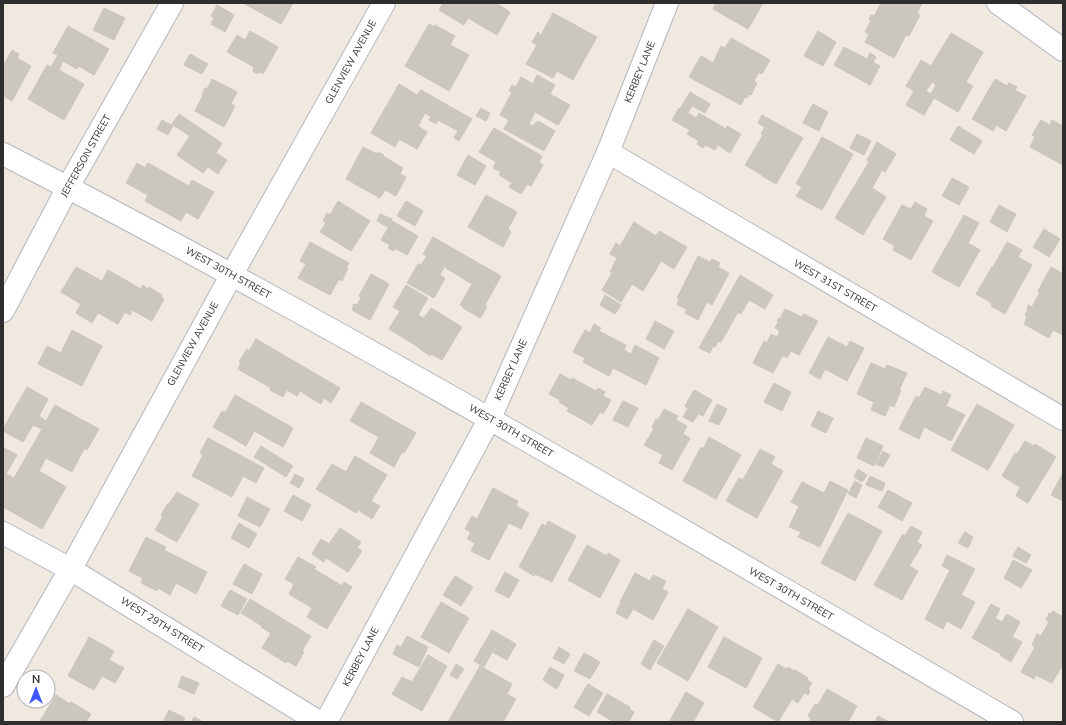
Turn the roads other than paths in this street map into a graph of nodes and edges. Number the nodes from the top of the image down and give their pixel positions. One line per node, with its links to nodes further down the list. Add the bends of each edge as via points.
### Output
1 (172, 3): 8 (street, JEFFERSON STREET)
2 (384, 3): 9 (street, GLENVIEW AVENUE)
3 (667, 3): 6 (street, KERBEY LANE)
4 (998, 3): 5 (street)
5 (1062, 46)
6 (608, 152): 11 (street, KERBEY LANE); 12 (street, WEST 31ST STREET)
7 (3, 154): 8 (street, WEST 30TH STREET)
8 (68, 187): 9 (street, WEST 30TH STREET); 10 (street, JEFFERSON STREET)
9 (232, 274): 11 (street, WEST 30TH STREET); 14 (street, GLENVIEW AVENUE)
10 (3, 311)
11 (490, 418): 17 (street, KERBEY LANE); 18 (street, WEST 30TH STREET)
12 (1063, 419)
13 (3, 533): 14 (street, WEST 29TH STREET)
14 (70, 569): 15 (street, GLENVIEW AVENUE); 16 (street, WEST 29TH STREET)
15 (3, 686)
16 (319, 722)
17 (326, 722)
18 (1012, 722)

